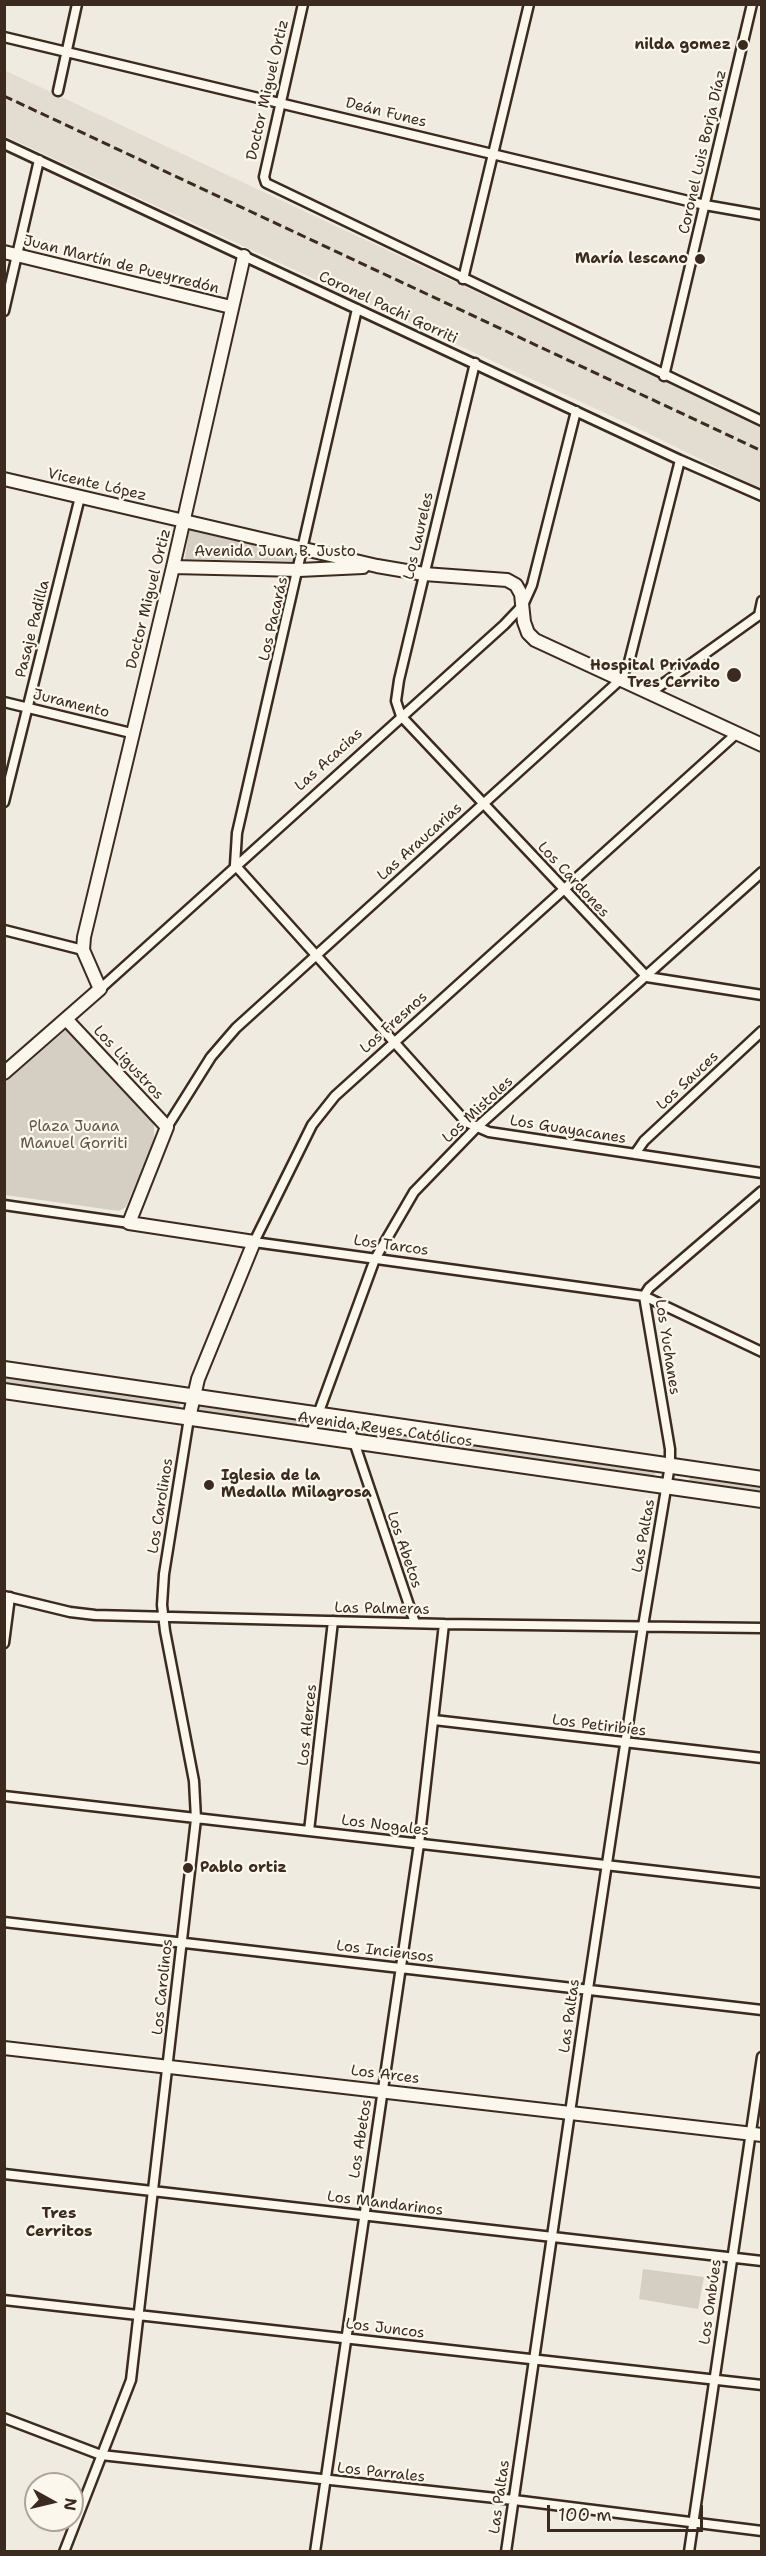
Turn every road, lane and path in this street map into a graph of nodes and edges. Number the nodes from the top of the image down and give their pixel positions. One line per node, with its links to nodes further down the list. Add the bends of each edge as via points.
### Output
1 (77, 4): 6 (street)
2 (303, 4): 8 (street, Doctor Miguel Ortiz)
3 (529, 4): 10 (street)
4 (752, 4): 12 (street, Coronel Luis Borja Díaz)
5 (4, 37): 6 (street, Deán Funes)
6 (66, 52): 7 (street); 8 (street, Deán Funes)
7 (58, 91)
8 (281, 102): 10 (street, Deán Funes); 17 (street, Doctor Miguel Ortiz, via 264,177 266,183)
9 (4, 144): 11 (street, Coronel Pachi Gorriti)
10 (493, 153): 12 (street, Deán Funes); 17 (street)
11 (39, 160): 15 (street); 16 (street, Coronel Pachi Gorriti)
12 (705, 205): 13 (street, Deán Funes); 22 (street, Coronel Luis Borja Díaz)
13 (762, 215)
14 (4, 252): 15 (street, Juan Martín de Pueyrredón)
15 (18, 255): 18 (street, Juan Martín de Pueyrredón); 20 (street)
16 (244, 256): 18 (street, Doctor Miguel Ortiz); 19 (street, Coronel Pachi Gorriti)
17 (463, 279): 22 (street)
18 (231, 307): 29 (street, Doctor Miguel Ortiz)
19 (357, 309): 21 (street, Coronel Pachi Gorriti); 30 (street, Los Pacarás)
20 (4, 311)
21 (475, 363): 23 (street, Coronel Pachi Gorriti); 34 (street, Los Laureles)
22 (664, 376): 24 (street)
23 (576, 411): 25 (street, Coronel Pachi Gorriti); 36 (street, Las Acacias, via 532,585)
24 (762, 421)
25 (680, 460): 27 (street, Coronel Pachi Gorriti); 38 (street, Las Araucarias, via 629,662)
26 (4, 479): 28 (street, Vicente López)
27 (762, 496)
28 (80, 497): 29 (street, Vicente López); 41 (street, Pasaje Padilla)
29 (183, 520): 30 (street, Avenida Juan B. Justo); 32 (street, Doctor Miguel Ortiz)
30 (304, 548): 31 (street, Avenida Juan B. Justo); 33 (street, Los Pacarás)
31 (377, 566): 33 (street, Avenida Juan B. Justo); 34 (street, Avenida Juan B. Justo)
32 (173, 567): 33 (street, Avenida Juan B. Justo); 43 (street, Doctor Miguel Ortiz)
33 (299, 570): 48 (street, Los Pacarás, via 237,833)
34 (424, 574): 36 (street, Avenida Juan B. Justo, via 507,580 516,585); 42 (street, Los Laureles, via 399,680 396,701)
35 (762, 601): 37 (street)
36 (523, 605): 38 (street, Avenida Juan B. Justo, via 524,622 535,640); 42 (street, Las Acacias)
37 (760, 614): 39 (street)
38 (621, 680): 39 (street, Avenida Juan B. Justo); 47 (street, Las Araucarias)
39 (650, 693): 44 (street, Avenida Juan B. Justo)
40 (4, 702): 41 (street, Juramento)
41 (27, 707): 43 (street, Juramento); 46 (street, Pasaje Padilla)
42 (401, 716): 47 (street, Los Cardones); 48 (street, Las Acacias)
43 (131, 733): 52 (street, Doctor Miguel Ortiz)
44 (736, 734): 45 (street, Avenida Juan B. Justo); 50 (street, Los Fresnos)
45 (761, 744)
46 (4, 802)
47 (484, 804): 50 (street, Los Cardones); 53 (street, Las Araucarias)
48 (235, 865): 53 (street); 55 (street, Las Acacias)
49 (762, 872): 54 (street, Los Mistoles)
50 (563, 890): 54 (street, Los Cardones); 59 (street, Los Fresnos)
51 (4, 930): 52 (street)
52 (83, 950): 55 (street)
53 (316, 956): 59 (street); 61 (street, Las Araucarias, via 223,1042)
54 (647, 977): 56 (street); 62 (street, Los Mistoles)
55 (100, 989): 57 (street, Las Acacias)
56 (762, 995)
57 (66, 1018): 60 (street, Las Acacias); 61 (street, Los Ligustros)
58 (762, 1031): 63 (street, Los Sauces)
59 (394, 1042): 62 (street, via 466,1122); 68 (street, Los Fresnos, via 335,1096 312,1125)
60 (4, 1072)
61 (167, 1127): 67 (street, Las Araucarias)
62 (476, 1128): 63 (street, Los Guayacanes); 69 (street, Los Mistoles, via 414,1192)
63 (634, 1154): 64 (street, Los Guayacanes)
64 (762, 1173)
65 (762, 1191): 70 (street, Los Yuchanes)
66 (4, 1204): 67 (street, Los Tarcos)
67 (129, 1222): 68 (street, Los Tarcos)
68 (254, 1242): 69 (street, Los Tarcos); 74 (street, Los Fresnos)
69 (375, 1259): 70 (street, Los Tarcos); 75 (street, Los Mistoles)
70 (644, 1296): 71 (street, Los Tarcos); 80 (street, Los Yuchanes)
71 (762, 1352)
72 (4, 1369): 74 (main road, Avenida Reyes Católicos)
73 (4, 1391): 76 (main road, Avenida Reyes Católicos)
74 (194, 1396): 75 (main road, Avenida Reyes Católicos); 76 (street, Los Fresnos)
75 (318, 1413): 77 (main road, Avenida Reyes Católicos); 78 (street, Los Mistoles)
76 (189, 1418): 78 (main road, Avenida Reyes Católicos); 85 (street, Los Carolinos, via 164,1574)
77 (346, 1418): 79 (street, Los Abetos); 80 (main road, Avenida Reyes Católicos)
78 (310, 1436): 79 (main road, Avenida Reyes Católicos)
79 (353, 1443): 82 (main road, Avenida Reyes Católicos); 87 (street, Los Abetos)
80 (670, 1465): 81 (main road, Avenida Reyes Católicos); 82 (street, Los Yuchanes)
81 (762, 1479)
82 (666, 1486): 83 (main road, Avenida Reyes Católicos); 89 (street, Las Paltas)
83 (762, 1500)
84 (7, 1596): 85 (street, Las Palmeras, via 80,1614); 91 (street)
85 (163, 1617): 86 (street, Las Palmeras); 96 (street, Los Carolinos, via 194,1781)
86 (333, 1621): 87 (street, Las Palmeras); 97 (street, Los Alerces)
87 (415, 1623): 88 (street, Las Palmeras)
88 (444, 1624): 89 (street, Las Palmeras); 92 (street, Los Abetos)
89 (643, 1626): 90 (street, Las Palmeras); 93 (street, Las Paltas)
90 (762, 1628)
91 (4, 1643)
92 (434, 1720): 93 (street, Los Petiribíes); 98 (street, Los Abetos)
93 (625, 1742): 94 (street, Los Petiribíes); 99 (street, Las Paltas)
94 (762, 1758)
95 (4, 1796): 96 (street, Los Nogales)
96 (196, 1819): 97 (street, Los Nogales); 102 (street, Los Carolinos)
97 (309, 1831): 98 (street, Los Nogales)
98 (419, 1844): 99 (street, Los Nogales); 103 (street, Los Abetos)
99 (608, 1866): 100 (street, Los Nogales); 104 (street, Las Paltas)
100 (762, 1884)
101 (4, 1922): 102 (street, Los Inciensos)
102 (181, 1942): 103 (street, Los Inciensos); 108 (street, Los Carolinos)
103 (400, 1968): 104 (street, Los Inciensos); 109 (street, Los Abetos)
104 (588, 1989): 105 (street, Los Inciensos); 110 (street, Las Paltas)
105 (762, 2010)
106 (4, 2048): 108 (street, Los Arces)
107 (762, 2057): 111 (street, Los Ombúes)
108 (167, 2066): 109 (street, Los Arces); 113 (street, Los Carolinos)
109 (382, 2090): 110 (street, Los Arces); 114 (street, Los Abetos)
110 (570, 2112): 111 (street, Los Arces); 115 (street, Las Paltas)
111 (756, 2135): 116 (street, Los Ombúes)
112 (4, 2174): 113 (street, Los Mandarinos)
113 (154, 2192): 114 (street, Los Mandarinos); 119 (street, Los Carolinos)
114 (363, 2214): 115 (street, Los Mandarinos); 120 (street, Los Abetos)
115 (552, 2237): 116 (street, Los Mandarinos); 121 (street, Las Paltas)
116 (731, 2258): 117 (street, Los Mandarinos); 122 (street, Los Ombúes)
117 (762, 2261)
118 (4, 2300): 119 (street, Los Juncos)
119 (139, 2314): 120 (street, Los Juncos); 125 (street, Los Carolinos, via 131,2380)
120 (345, 2338): 121 (street, Los Juncos); 126 (street, Los Abetos)
121 (534, 2360): 122 (street, Los Juncos); 127 (street, Las Paltas)
122 (714, 2380): 123 (street, Los Juncos); 128 (street, Los Ombúes)
123 (762, 2385)
124 (4, 2418): 125 (street, Los Parrales)
125 (101, 2456): 126 (street, Los Parrales); 130 (street, Los Carolinos)
126 (325, 2481): 127 (street, Los Parrales); 131 (street, Los Abetos)
127 (514, 2500): 128 (street, Los Parrales); 132 (street, Las Paltas)
128 (692, 2523): 129 (street, Los Parrales); 133 (street, Los Ombúes)
129 (762, 2530)
130 (64, 2552)
131 (315, 2552)
132 (506, 2552)
133 (689, 2552)

